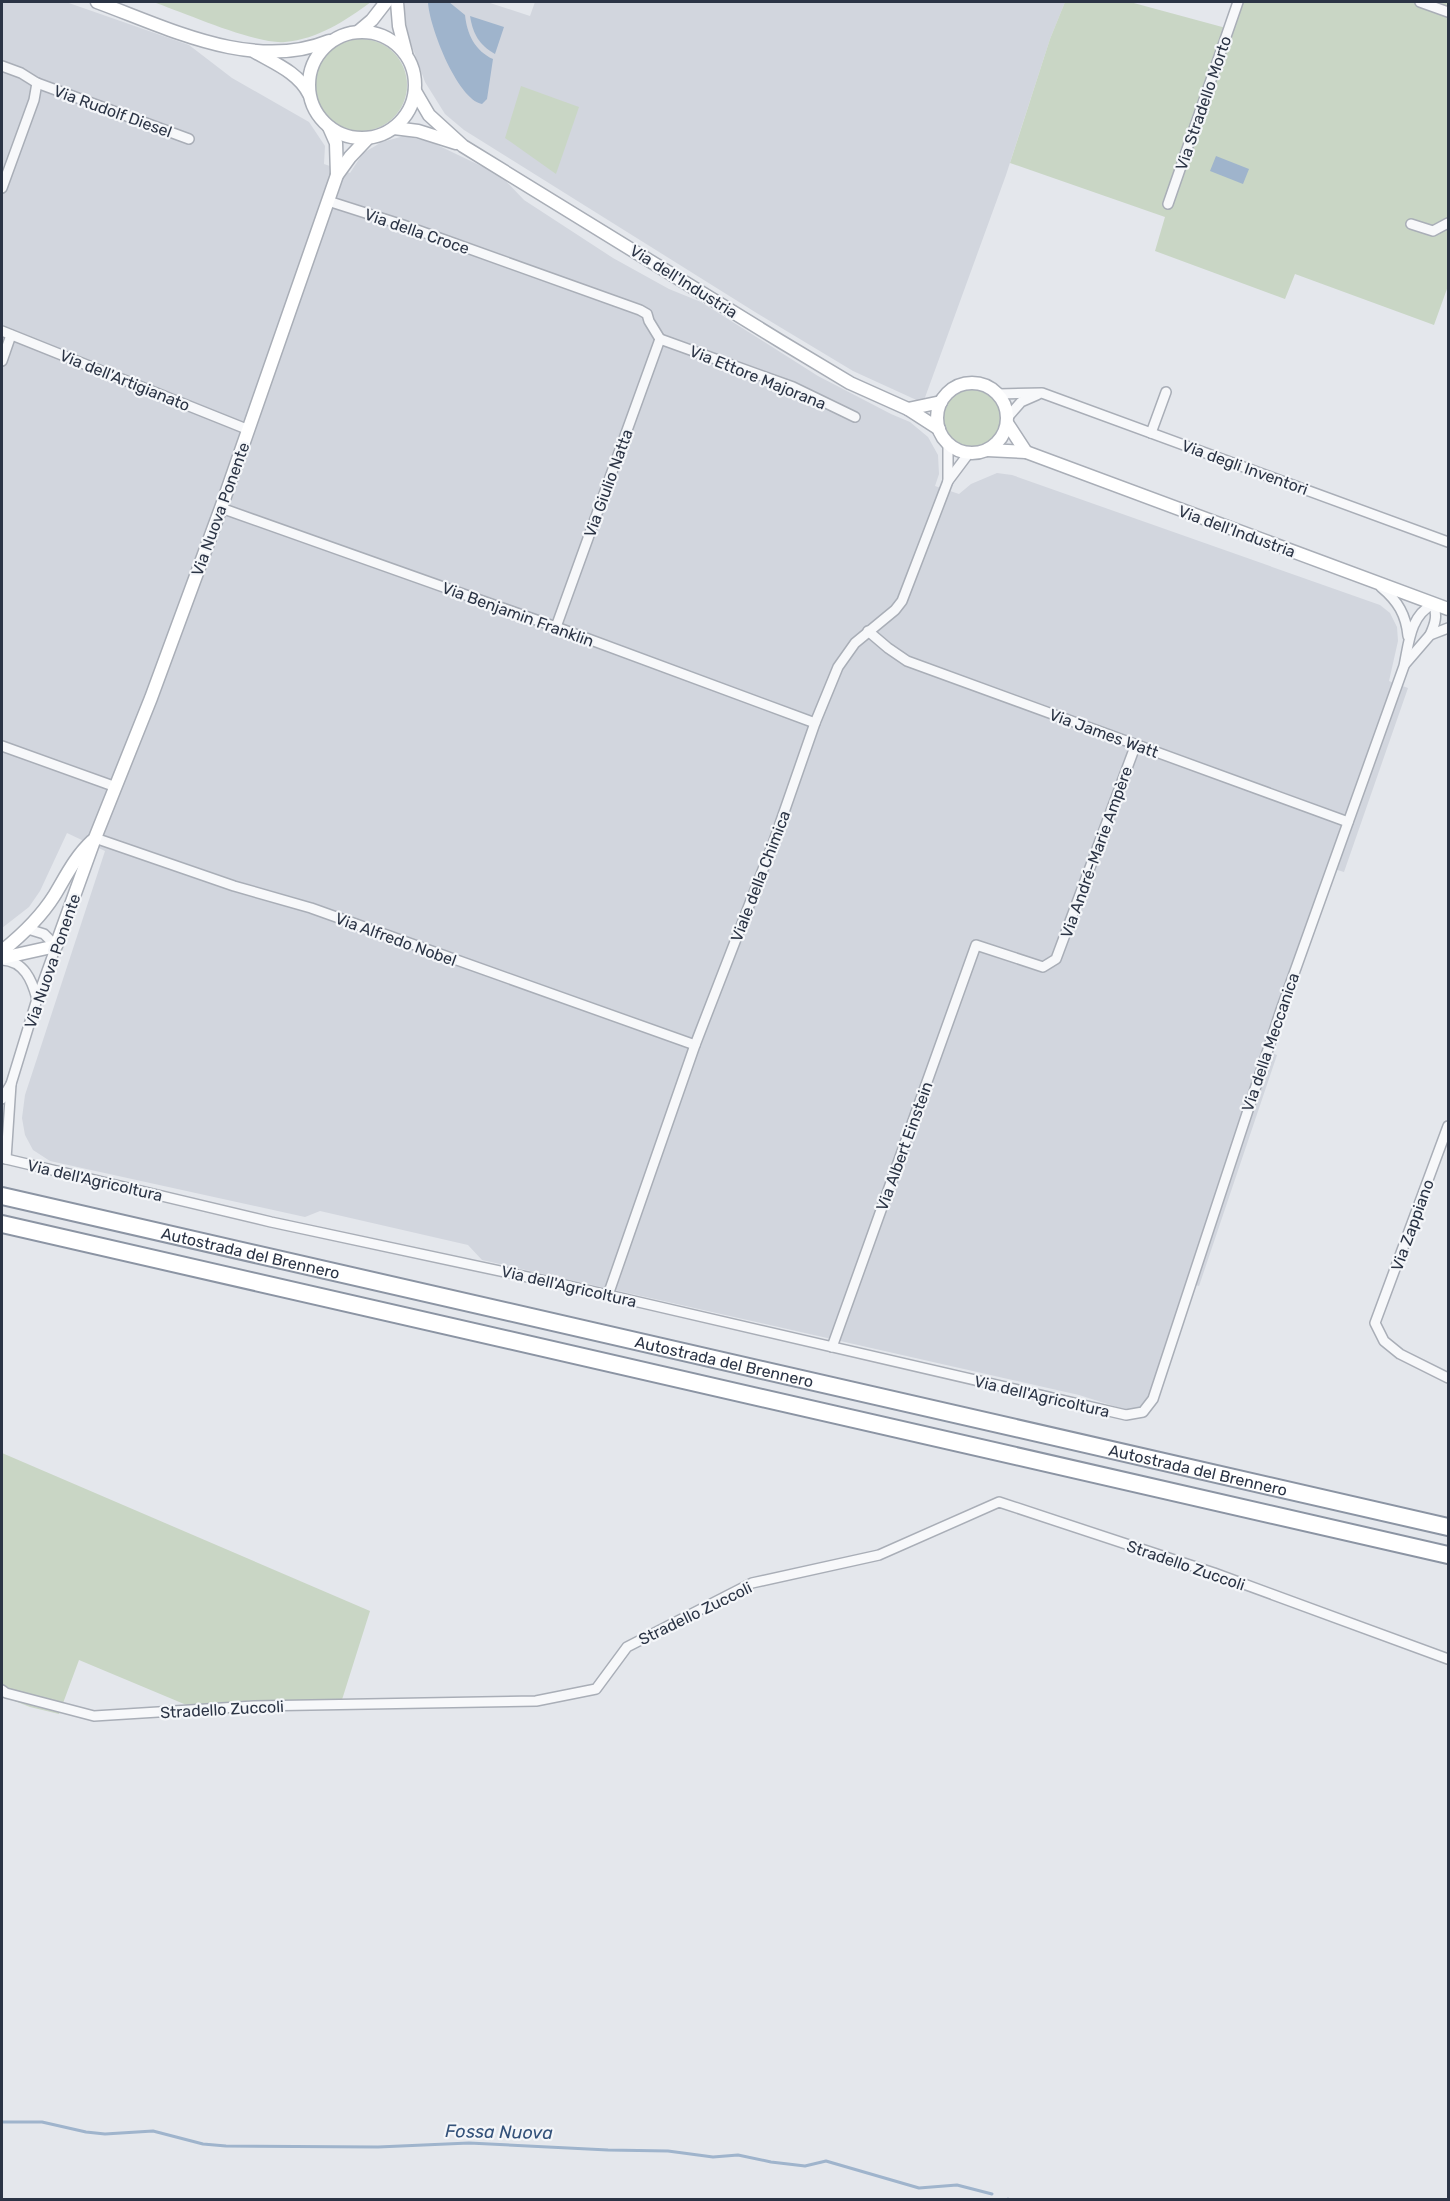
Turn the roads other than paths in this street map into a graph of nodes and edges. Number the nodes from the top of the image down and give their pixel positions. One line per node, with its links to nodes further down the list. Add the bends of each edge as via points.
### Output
1 (97, 2): 9 (street, via 207,42)
2 (386, 2): 7 (street)
3 (397, 2): 10 (street)
4 (1238, 2): 23 (street, Via Stradello Morto)
5 (1420, 2): 6 (street)
6 (1449, 12)
7 (359, 31): 8 (street); 10 (street, via 387,37)
8 (332, 40): 9 (street, via 303,49); 14 (street, via 313,64)
9 (254, 51): 14 (street, via 296,77)
10 (407, 57): 13 (street, via 414,73)
11 (2, 66): 12 (street, Via Rudolf Diesel)
12 (37, 83): 18 (street, Via Rudolf Diesel); 21 (street, Via Rudolf Diesel)
13 (415, 91): 16 (street, via 408,111); 19 (street, Via dell'Industria, via 429,115)
14 (309, 95): 15 (street, via 316,112)
15 (329, 127): 17 (street, via 347,136); 20 (street, Via Nuova Ponente, via 336,143)
16 (394, 128): 17 (street); 19 (street, Via dell'Industria, via 418,131)
17 (369, 138): 20 (street, Via Nuova Ponente)
18 (189, 139)
19 (464, 146): 33 (street, Via dell'Industria, via 840,377)
20 (337, 175): 22 (street, Via Nuova Ponente)
21 (2, 188)
22 (328, 201): 27 (street, Via della Croce, via 640,310 647,314); 37 (street, Via Nuova Ponente)
23 (1168, 204)
24 (1449, 223): 25 (street, via 1433,231)
25 (1411, 224)
26 (6, 333): 28 (street); 37 (street, Via dell'Artigianato)
27 (660, 339): 34 (street, Via Ettore Majorana, via 793,387); 49 (street, Via Giulio Natta)
28 (2, 361)
29 (1166, 392): 38 (street)
30 (1042, 393): 31 (street, Via degli Inventori); 35 (street, via 1021,402); 38 (street, Via degli Inventori)
31 (998, 394): 32 (street, via 985,385 969,383 948,392); 35 (street)
32 (941, 402): 33 (street); 36 (street)
33 (908, 408): 36 (street, Via dell'Industria)
34 (855, 417)
35 (1007, 420): 40 (street, via 1001,439); 41 (street)
36 (939, 429): 39 (street)
37 (249, 430): 44 (street, Via Nuova Ponente)
38 (1152, 433): 45 (street, Via degli Inventori)
39 (948, 444): 42 (street); 43 (street, Viale della Chimica)
40 (987, 450): 41 (street, Via dell'Industria); 42 (street)
41 (1026, 452): 46 (street, Via dell'Industria)
42 (969, 453): 43 (street, Viale della Chimica)
43 (948, 481): 51 (street, Viale della Chimica, via 902,601)
44 (221, 508): 49 (street, Via Benjamin Franklin); 57 (street, Via Nuova Ponente)
45 (1449, 542)
46 (1376, 583): 47 (street, Via dell'Industria); 53 (street, Via della Meccanica, via 1393,597 1404,615 1408,637)
47 (1433, 604): 48 (street, Via dell'Industria); 52 (street, via 1435,623); 53 (street, Via della Meccanica, via 1417,616)
48 (1449, 609)
49 (556, 627): 54 (street, Via Benjamin Franklin)
50 (1449, 628): 52 (street, Via della Meccanica)
51 (868, 631): 54 (street, Viale della Chimica, via 842,660); 55 (street, Via James Watt, via 907,661)
52 (1430, 635): 53 (street, Via della Meccanica)
53 (1404, 666): 58 (street, Via della Meccanica)
54 (815, 723): 68 (street, Viale della Chimica)
55 (1136, 744): 58 (street, Via James Watt); 63 (street, Via André-Marie Ampère, via 1056,959 1043,967)
56 (2, 746): 57 (street)
57 (116, 787): 59 (street, Via Nuova Ponente)
58 (1348, 822): 78 (street, Via della Meccanica, via 1277,1021 1153,1399 1143,1412)
59 (95, 838): 60 (street, Via Nuova Ponente, via 71,866); 61 (street, Via Nuova Ponente); 68 (street, Via Alfredo Nobel, via 311,908)
60 (53, 896): 61 (street); 62 (street, Via Nuova Ponente)
61 (73, 900): 64 (street, Via Nuova Ponente)
62 (28, 929): 64 (street, via 44,934); 65 (street, Via Nuova Ponente)
63 (976, 945): 76 (street, Via Albert Einstein)
64 (56, 946): 66 (street); 67 (street, Via Nuova Ponente)
65 (2, 951)
66 (2, 959): 67 (street, via 14,963 29,976)
67 (37, 999): 69 (street, Via Nuova Ponente)
68 (695, 1045): 75 (street, Viale della Chimica)
69 (11, 1084): 70 (street); 72 (street)
70 (2, 1099)
71 (1449, 1126): 77 (street, Via Zappiano, via 1375,1323 1384,1341 1400,1354)
72 (4, 1159): 75 (street, Via dell'Agricoltura)
73 (2, 1196): 79 (highway, Autostrada del Brennero)
74 (2, 1224): 80 (highway, Autostrada del Brennero)
75 (608, 1295): 76 (street, Via dell'Agricoltura)
76 (832, 1347): 78 (street, Via dell'Agricoltura, via 1126,1415)
77 (1449, 1378)
78 (1136, 1414)
79 (1449, 1527)
80 (1449, 1555)
81 (1449, 1659): 82 (street, Stradello Zuccoli, via 1214,1573 999,1503 879,1555 752,1583 627,1647 596,1689 536,1701 254,1706 94,1716)
82 (2, 1690)

